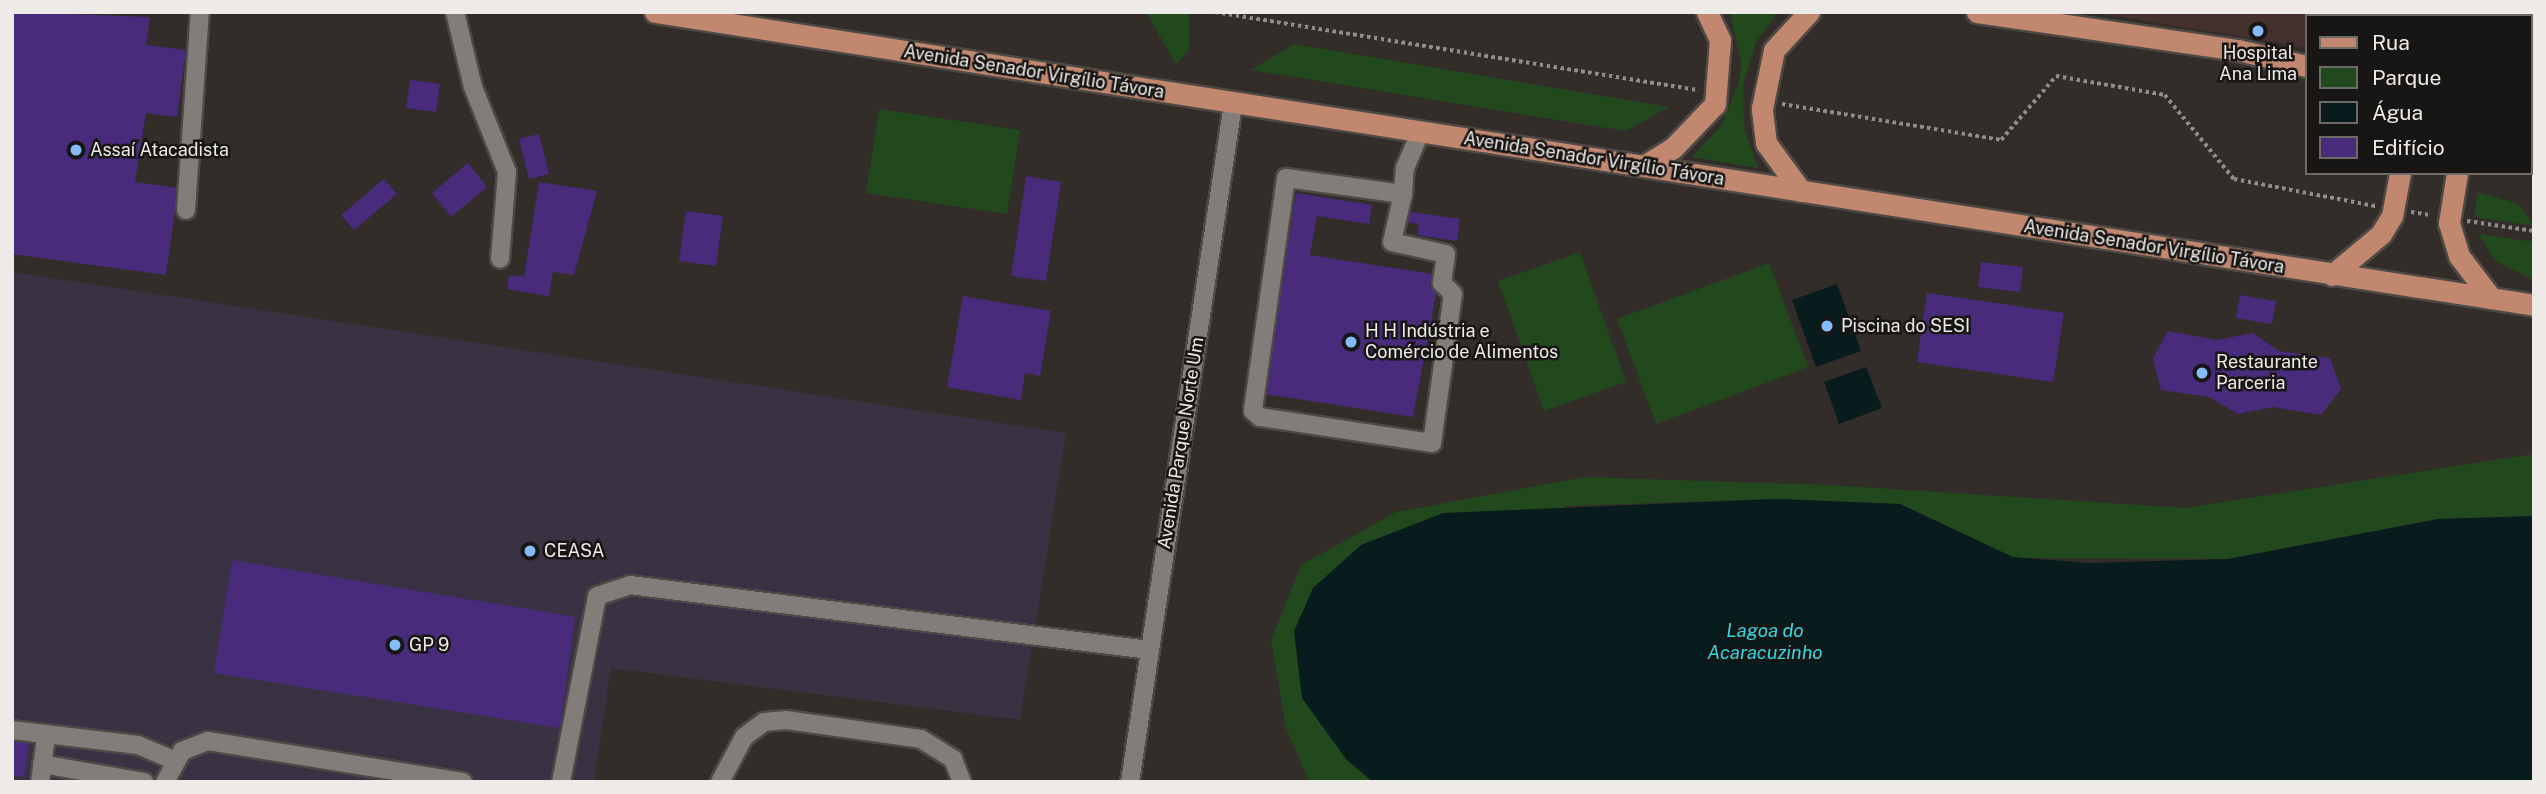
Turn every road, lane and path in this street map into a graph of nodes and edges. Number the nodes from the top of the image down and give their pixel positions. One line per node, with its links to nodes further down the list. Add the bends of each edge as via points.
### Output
1 (455, 12): 22 (street, via 473,88 507,172)
2 (655, 12): 11 (main road, Avenida Senador Virgílio Távora)
3 (1215, 12): 9 (path)
4 (1707, 12): 9 (main road, via 1720,40)
5 (1809, 12): 10 (main road, via 1774,50)
6 (1976, 12): 8 (main road, via 2238,50)
7 (198, 13): 19 (street)
8 (2304, 66)
9 (1718, 93): 13 (main road, via 1700,123)
10 (1762, 101): 16 (main road, via 1766,143); 18 (path, via 2001,141 2056,76 2165,95 2234,180)
11 (1233, 104): 12 (main road, Avenida Senador Virgílio Távora); 26 (street, Avenida Parque Norte Um)
12 (1420, 132): 13 (main road, Avenida Senador Virgílio Távora); 17 (street)
13 (1644, 166): 16 (main road, Avenida Senador Virgílio Távora)
14 (2400, 175): 18 (main road)
15 (2457, 175): 20 (main road)
16 (1801, 191): 23 (main road, Avenida Senador Virgílio Távora)
17 (1403, 194): 17 (street, via 1286,178 1253,411 1260,417 1432,443 1453,294 1442,283 1446,254 1392,242)
18 (2394, 209): 20 (path); 23 (main road, via 2363,253)
19 (186, 210)
20 (2449, 218): 21 (path); 24 (main road, via 2459,256)
21 (2534, 231)
22 (500, 259)
23 (2332, 275): 24 (main road, Avenida Senador Virgílio Távora)
24 (2491, 298): 25 (main road, Avenida Senador Virgílio Távora)
25 (2534, 304)
26 (1150, 650): 34 (street, via 630,586 597,596); 37 (street, Avenida Parque Norte Um)
27 (12, 730): 28 (street)
28 (46, 737): 29 (street, via 138,745); 30 (street)
29 (173, 760): 32 (street); 33 (street, via 208,741)
30 (41, 773): 31 (street)
31 (144, 782)
32 (165, 782)
33 (463, 782)
34 (561, 782)
35 (720, 782): 36 (street, via 744,737 764,722 786,720 922,739 953,759)
36 (962, 782)
37 (1130, 782)

